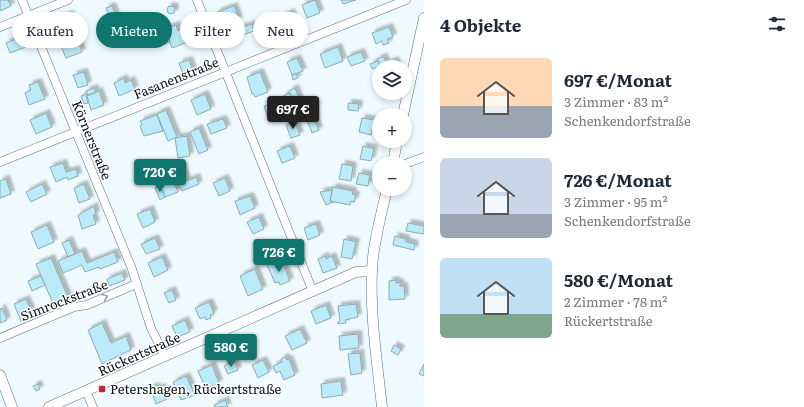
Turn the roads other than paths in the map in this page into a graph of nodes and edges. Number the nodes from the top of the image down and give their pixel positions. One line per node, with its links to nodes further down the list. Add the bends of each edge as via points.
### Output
1 (22, 0): 5 (street, Körnerstraße)
2 (68, 0): 6 (street)
3 (197, 0): 11 (street)
4 (406, 0): 11 (street, Fasanenstraße)
5 (26, 12)
6 (38, 12)
7 (424, 18): 12 (street)
8 (12, 22): 9 (street)
9 (0, 27)
10 (41, 48): 13 (street, Körnerstraße)
11 (226, 71): 13 (street, Fasanenstraße); 20 (street)
12 (405, 108)
13 (76, 131): 15 (street, Fasanenstraße); 19 (street, Körnerstraße)
14 (423, 160): 16 (street)
15 (0, 162)
16 (412, 162)
17 (386, 196): 18 (street)
18 (372, 271): 20 (street, Rückertstraße, via 356,272); 28 (street)
19 (136, 284): 21 (street, Simrockstraße, one-way to 19); 22 (street, Körnerstraße, via 151,328)
20 (313, 292): 22 (street, Rückertstraße)
21 (0, 338)
22 (165, 356): 24 (street, Rückertstraße)
23 (0, 375): 25 (street)
24 (86, 391): 26 (street, Rückertstraße); 27 (street)
25 (12, 407)
26 (49, 407)
27 (93, 407)
28 (382, 407)

